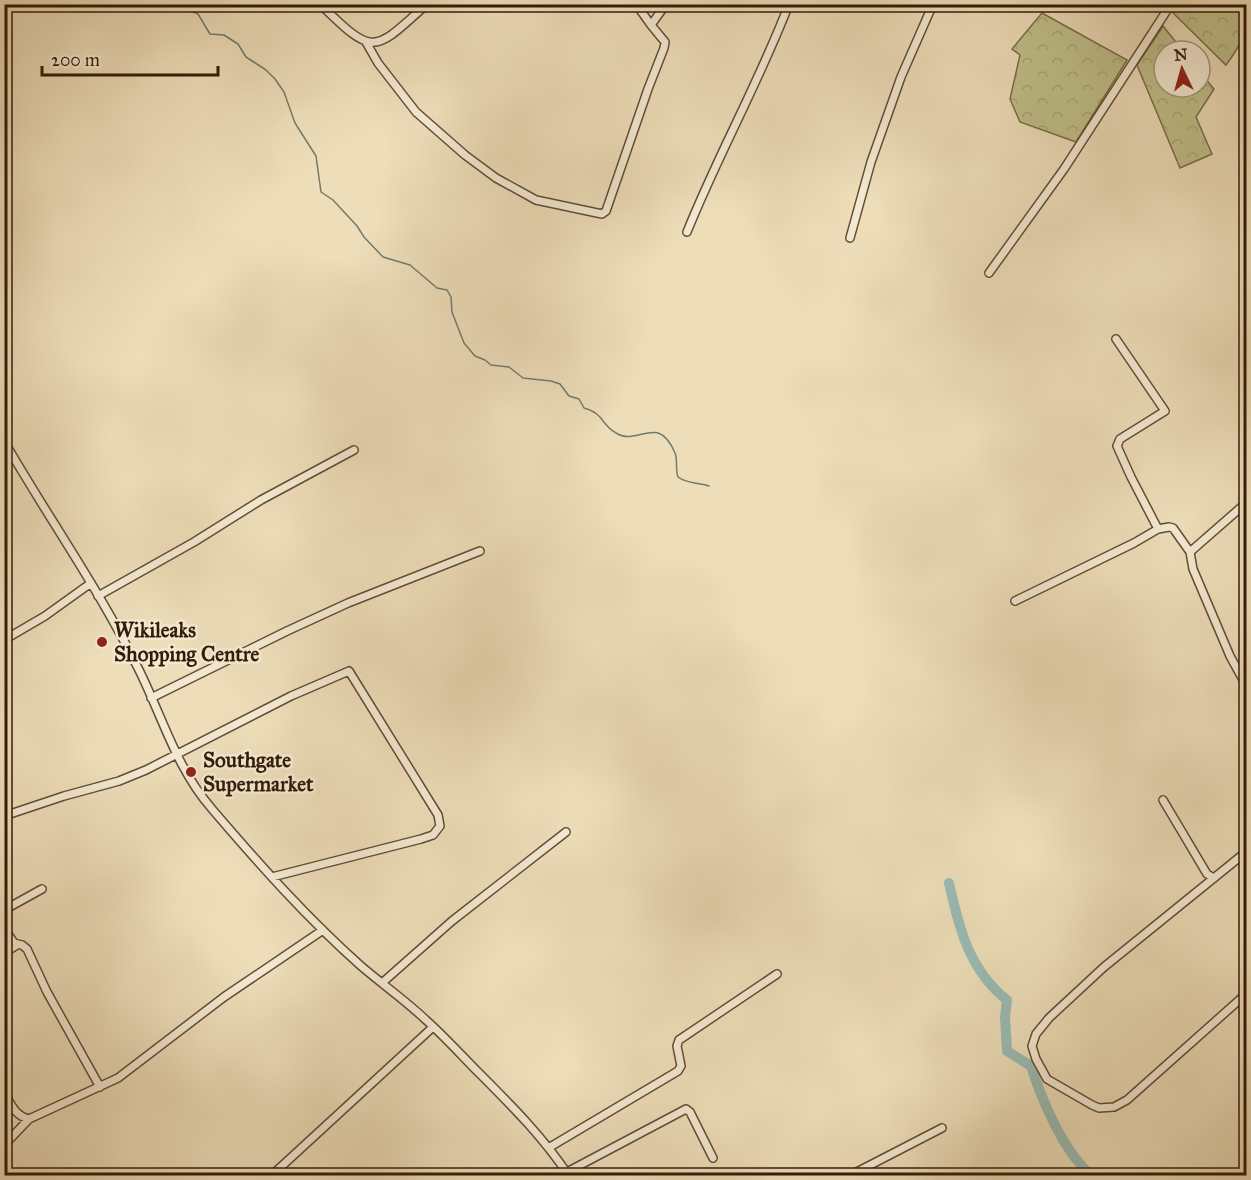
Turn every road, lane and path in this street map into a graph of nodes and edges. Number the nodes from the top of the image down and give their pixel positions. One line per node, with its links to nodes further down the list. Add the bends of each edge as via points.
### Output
1 (320, 4): 9 (street)
2 (427, 4): 9 (street, via 392,36 382,42)
3 (636, 4): 8 (street)
4 (666, 4): 8 (street)
5 (789, 4): 10 (street)
6 (933, 4): 11 (street, via 901,77)
7 (1171, 4): 12 (street, via 1064,169)
8 (651, 25): 9 (street, via 665,42 664,48 604,214 536,200 496,178 416,112)
9 (366, 42)
10 (687, 232)
11 (850, 238)
12 (989, 273)
13 (1116, 339): 17 (street, via 1165,411 1120,439 1117,446)
14 (5, 441): 20 (street)
15 (354, 450): 21 (street)
16 (1246, 503): 19 (street)
17 (1158, 529): 19 (street, via 1173,528); 22 (street)
18 (480, 551): 25 (street, via 339,607)
19 (1190, 552): 24 (street, via 1193,569)
20 (91, 583): 21 (street); 23 (street)
21 (98, 596): 25 (street)
22 (1015, 601)
23 (4, 640)
24 (1246, 685)
25 (151, 698): 26 (street)
26 (176, 755): 28 (street, via 119,781); 31 (street, via 210,808); 31 (street, via 344,671 351,672 438,815 440,826 433,835 421,839)
27 (1164, 800): 32 (street, via 1207,874)
28 (4, 816)
29 (566, 832): 40 (street, via 452,921)
30 (1246, 852): 32 (street)
31 (272, 877): 36 (street)
32 (1214, 878): 41 (street, via 1104,967 1049,1018 1032,1046 1047,1079 1099,1108 1114,1107 1145,1086)
33 (42, 889): 34 (street)
34 (4, 910)
35 (4, 928): 37 (street)
36 (323, 930): 40 (street); 43 (street, via 224,997 118,1078)
37 (17, 945): 38 (street); 43 (street, via 27,949)
38 (4, 953)
39 (777, 974): 47 (street, via 679,1040 678,1071)
40 (382, 983): 42 (street)
41 (1246, 994)
42 (433, 1027): 47 (street); 53 (street)
43 (100, 1087): 45 (street)
44 (4, 1093): 45 (street, via 14,1111)
45 (29, 1119): 48 (street, via 8,1141)
46 (942, 1128): 54 (street)
47 (550, 1147): 51 (street)
48 (4, 1151)
49 (713, 1158): 51 (street, via 686,1109)
50 (4, 1168): 52 (street)
51 (568, 1174)
52 (8, 1176)
53 (271, 1176)
54 (849, 1176)

